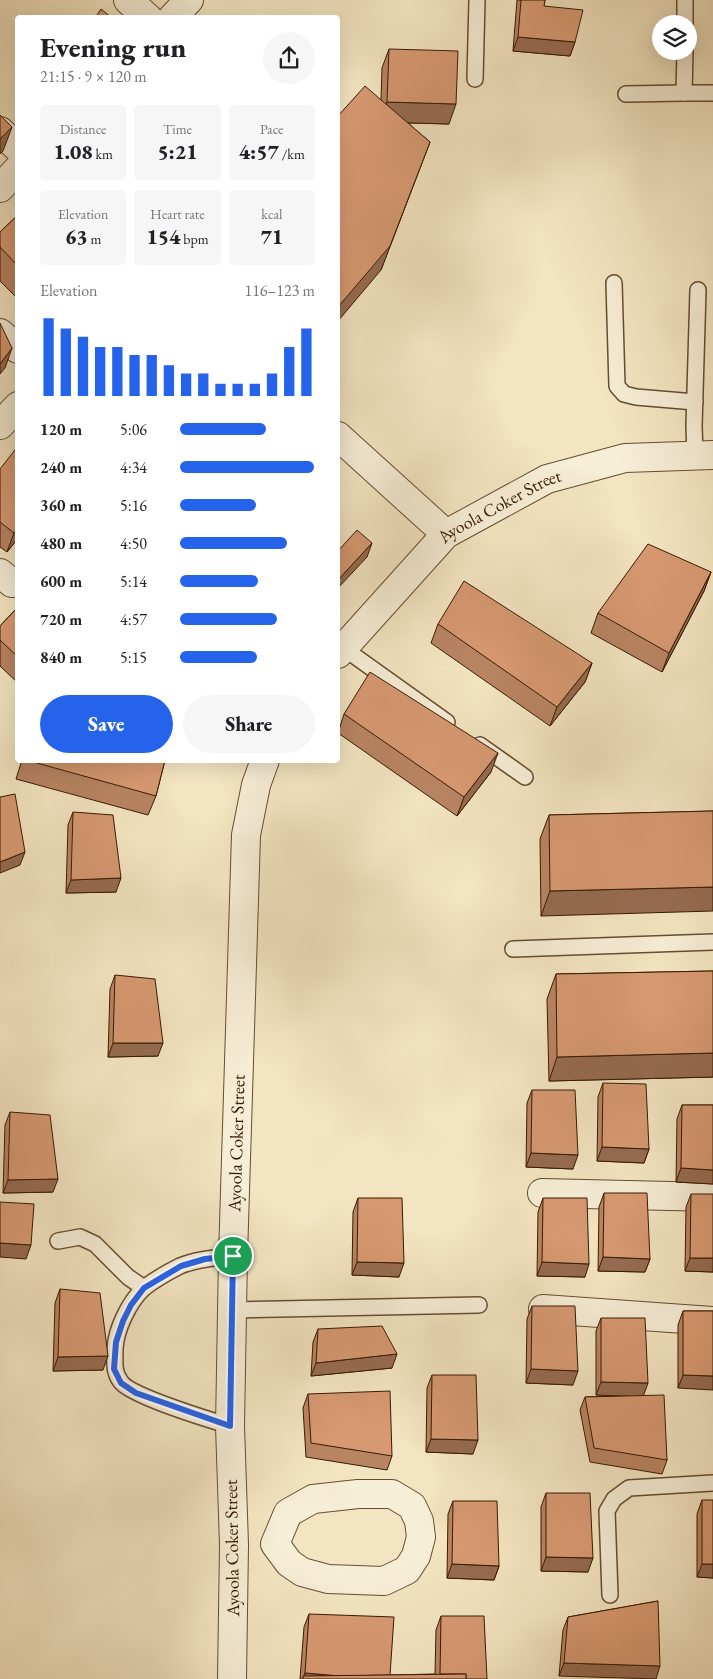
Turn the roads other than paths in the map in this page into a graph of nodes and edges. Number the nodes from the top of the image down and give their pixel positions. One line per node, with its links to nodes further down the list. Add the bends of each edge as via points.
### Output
1 (128, 0): 5 (street)
2 (189, 0): 6 (street)
3 (476, 0): 9 (lane)
4 (685, 0): 7 (lane)
5 (145, 15)
6 (175, 15)
7 (685, 15)
8 (685, 60): 10 (lane)
9 (475, 79)
10 (684, 93): 11 (lane); 12 (lane)
11 (713, 93)
12 (626, 94)
13 (0, 131): 14 (street)
14 (15, 145)
15 (15, 172): 16 (street)
16 (0, 188)
17 (614, 282): 21 (lane, via 617,386 624,394 636,397)
18 (698, 290): 21 (lane)
19 (0, 333): 20 (street)
20 (15, 346)
21 (695, 402): 25 (lane)
22 (15, 409): 23 (street)
23 (0, 424)
24 (340, 438): 26 (street)
25 (704, 455): 26 (street, Ayoola Coker Street, via 625,458 547,479)
26 (446, 534): 27 (street, Ayoola Coker Street)
27 (340, 650): 29 (lane)
28 (265, 763): 35 (street, Ayoola Coker Street, via 256,785 246,835)
29 (525, 777)
30 (713, 942): 31 (lane)
31 (513, 949)
32 (542, 1193): 33 (street)
33 (713, 1197)
34 (58, 1241): 36 (lane, via 80,1237 95,1244 128,1277)
35 (233, 1256): 36 (lane, via 181,1266); 39 (street, Ayoola Coker Street)
36 (144, 1288): 41 (lane, via 131,1305 116,1342 114,1369 121,1383 136,1393)
37 (479, 1305): 39 (lane)
38 (543, 1309): 40 (street)
39 (232, 1310): 41 (street, Ayoola Coker Street)
40 (713, 1321)
41 (230, 1426): 44 (street, Ayoola Coker Street)
42 (713, 1483): 45 (lane, via 629,1488 614,1499 607,1511)
43 (275, 1544): 43 (street, via 289,1563 302,1572 328,1580 384,1580 407,1570 422,1537 412,1506 392,1494 358,1494 313,1499 288,1513); 44 (street)
44 (234, 1545): 46 (street, Ayoola Coker Street)
45 (610, 1595)
46 (232, 1679)

